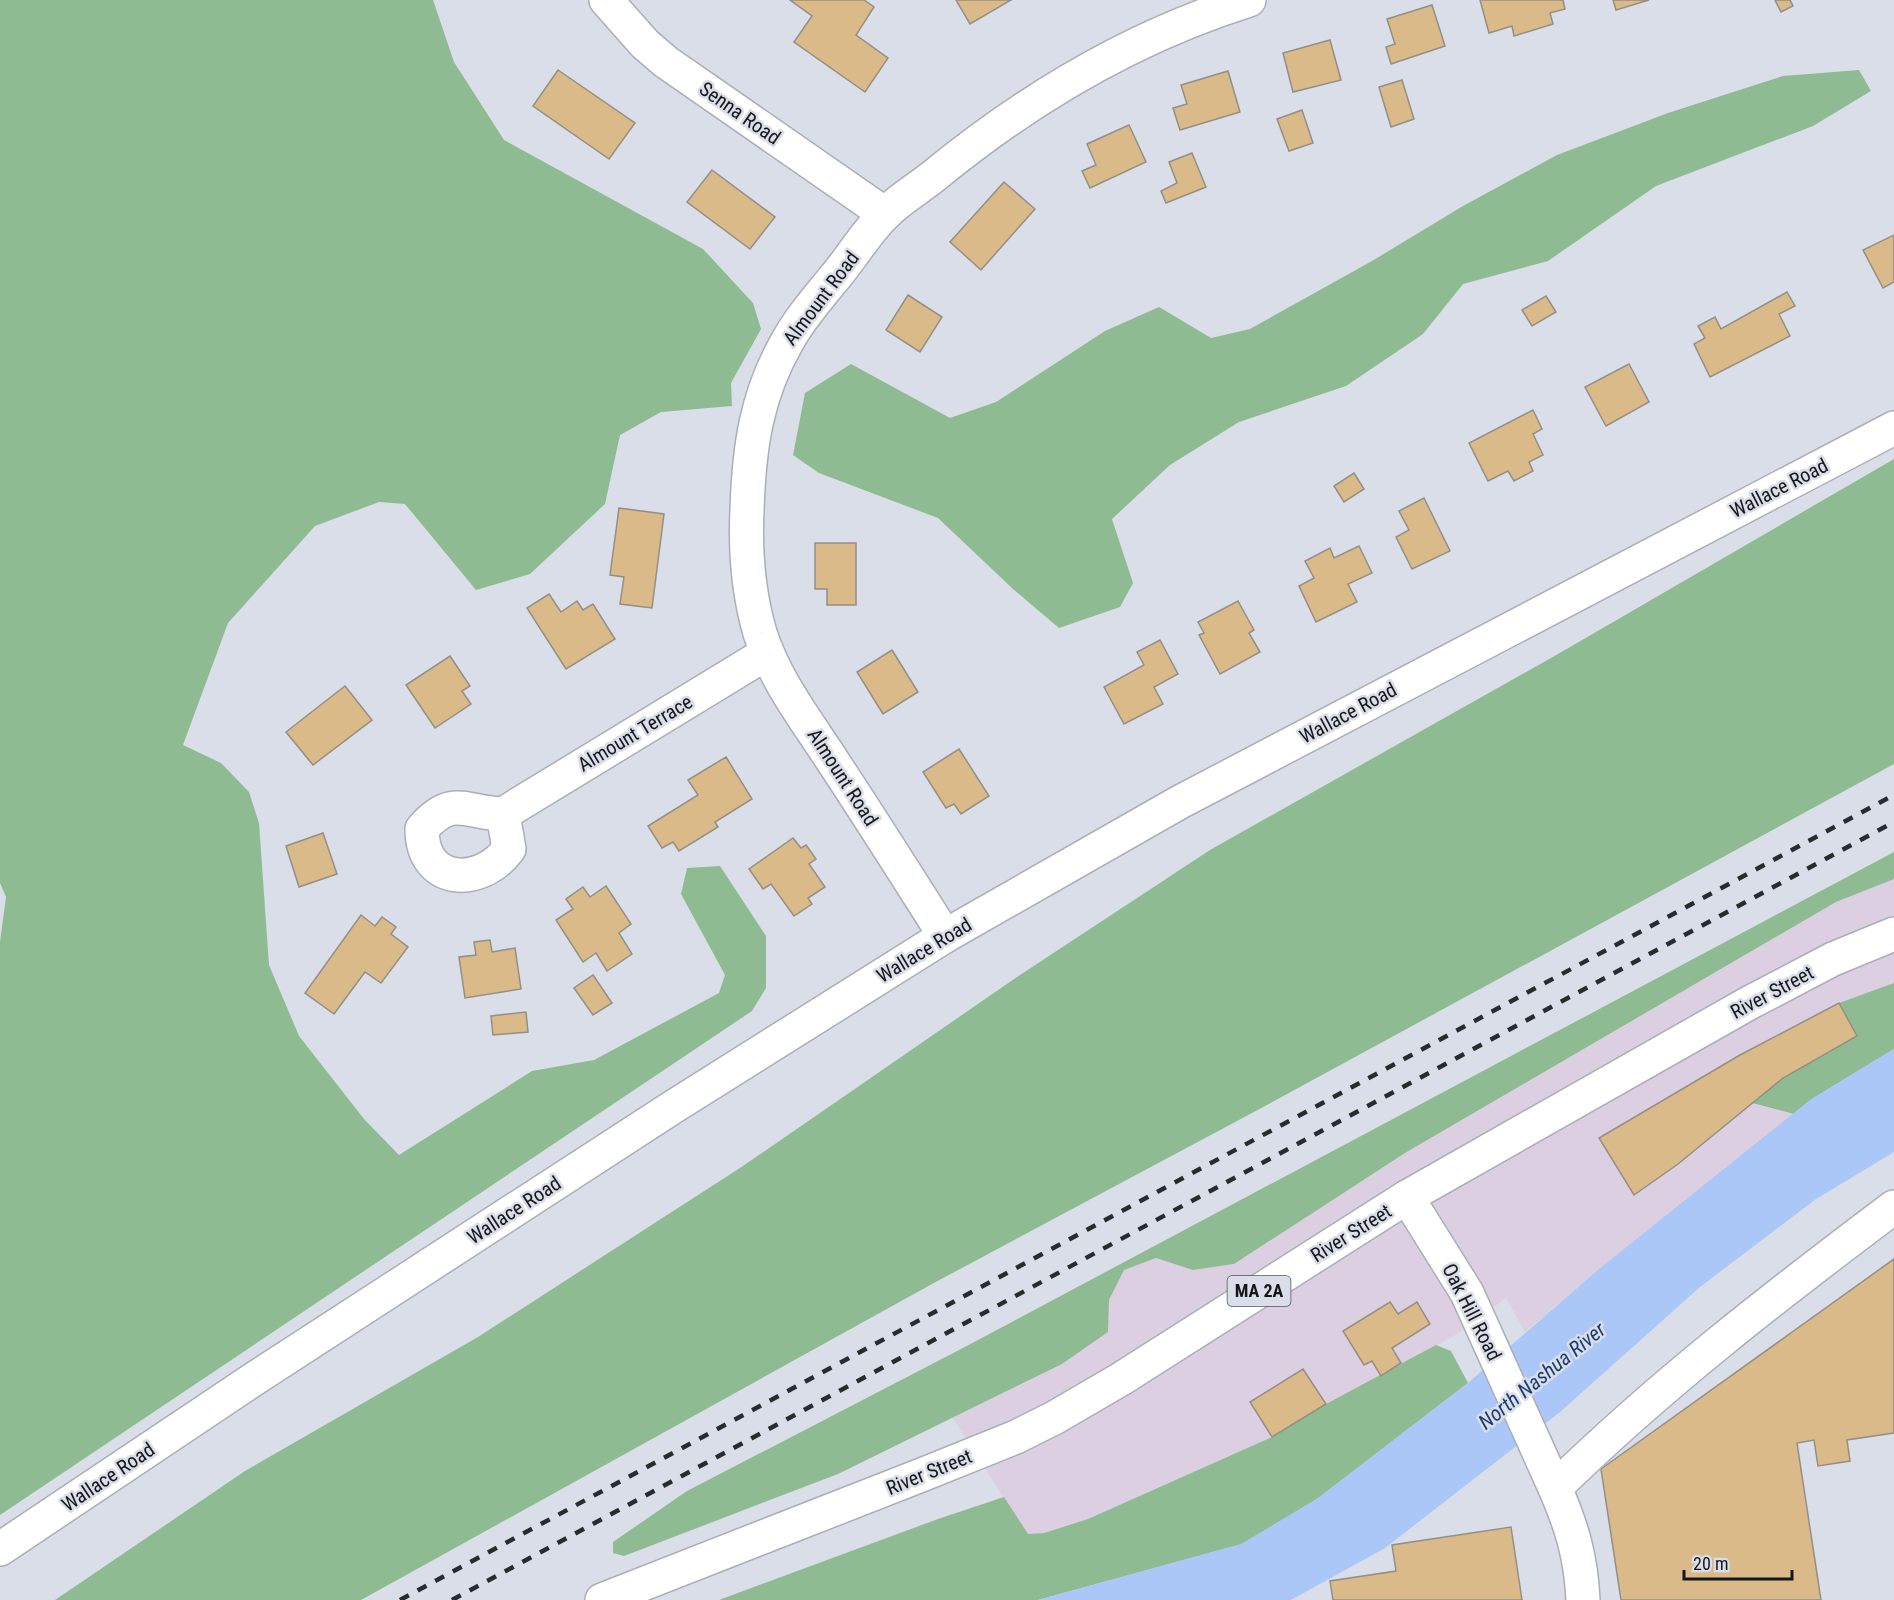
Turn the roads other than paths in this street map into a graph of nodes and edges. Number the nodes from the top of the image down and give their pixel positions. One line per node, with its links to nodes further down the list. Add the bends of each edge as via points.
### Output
1 (606, 0): 3 (main road, Senna Road, via 666,62)
2 (1249, 0): 3 (main road, Almount Road, via 1154,37 1083,73 998,126)
3 (885, 214): 5 (main road, Almount Road, via 787,341 755,421 748,476 746,555 753,608)
4 (1894, 428): 8 (main road, Wallace Road, via 1190,796)
5 (767, 653): 6 (main road, Almount Terrace); 8 (main road, Almount Road, via 788,695)
6 (503, 814)
7 (1894, 934): 9 (main road, River Street / MA 2A, via 1833,959 1749,1004)
8 (945, 936): 12 (main road, Wallace Road, via 673,1107)
9 (1407, 1197): 11 (main road, Oak Hill Road, via 1467,1293); 13 (main road, River Street / MA 2A, via 1101,1392 1016,1437)
10 (1894, 1206): 11 (main road, via 1794,1282 1620,1425)
11 (1555, 1488): 14 (main road, Oak Hill Road, via 1578,1548)
12 (0, 1549)
13 (602, 1600)
14 (1583, 1600)

